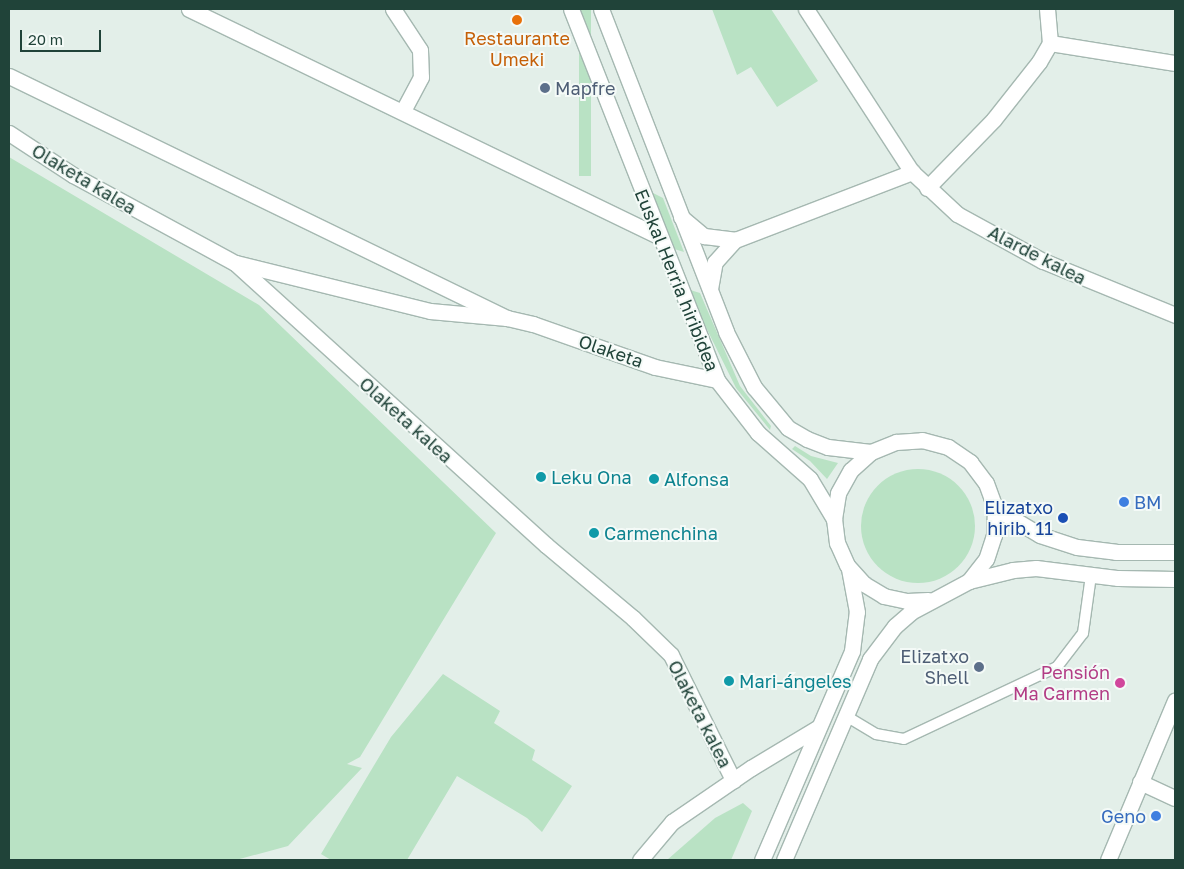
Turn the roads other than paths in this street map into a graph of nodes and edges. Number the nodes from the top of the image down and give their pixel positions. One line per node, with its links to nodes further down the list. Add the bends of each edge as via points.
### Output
1 (189, 9): 10 (street)
2 (393, 9): 10 (street, via 420,50 421,77)
3 (570, 9): 15 (street, Euskal Herria hiribidea)
4 (601, 9): 14 (street, Euskal Herria hiribidea)
5 (806, 9): 12 (street, Alarde kalea)
6 (1046, 9): 7 (street)
7 (1050, 43): 8 (street); 13 (street, via 994,118)
8 (1175, 63)
9 (9, 76): 20 (street)
10 (403, 111): 15 (street)
11 (9, 134): 17 (street, Olaketa kalea, via 73,175)
12 (912, 172): 13 (street, Alarde kalea); 16 (street)
13 (926, 188): 19 (street, Alarde kalea, via 957,214 1042,261)
14 (679, 214): 16 (street, via 704,236); 18 (street, Euskal Herria hiribidea)
15 (660, 237): 21 (street, Euskal Herria hiribidea)
16 (735, 240): 18 (street, via 716,262)
17 (235, 263): 20 (street, via 430,311); 34 (street, Olaketa kalea, via 671,655)
18 (710, 289): 22 (street, Euskal Herria hiribidea, via 726,332 754,387 788,428 828,447)
19 (1175, 315)
20 (507, 318): 21 (street, Olaketa, via 684,375)
21 (717, 380): 24 (street, Euskal Herria hiribidea, via 758,433 810,479)
22 (871, 452): 23 (street, via 922,440 948,447 975,469 986,483); 24 (street, via 851,470 838,493)
23 (995, 508): 25 (street, via 1040,535 1077,547 1116,552); 29 (street, via 994,535 986,559)
24 (834, 519): 26 (street, via 837,543)
25 (1175, 552)
26 (847, 565): 30 (street, via 864,584 884,596 907,601); 33 (street, via 856,596 856,631 852,650)
27 (1091, 575): 28 (street); 29 (street, via 1036,568 991,574); 32 (lane, via 1083,634 1056,666 904,739 876,734)
28 (1175, 578)
29 (969, 581): 30 (street, via 951,593)
30 (930, 600): 32 (street, via 911,612 881,642)
31 (1175, 701): 35 (street)
32 (846, 716): 39 (street)
33 (819, 727): 34 (street); 38 (street)
34 (733, 780): 37 (street, via 672,822)
35 (1140, 782): 36 (street); 40 (street)
36 (1175, 798)
37 (640, 860)
38 (762, 860)
39 (784, 860)
40 (1108, 860)

